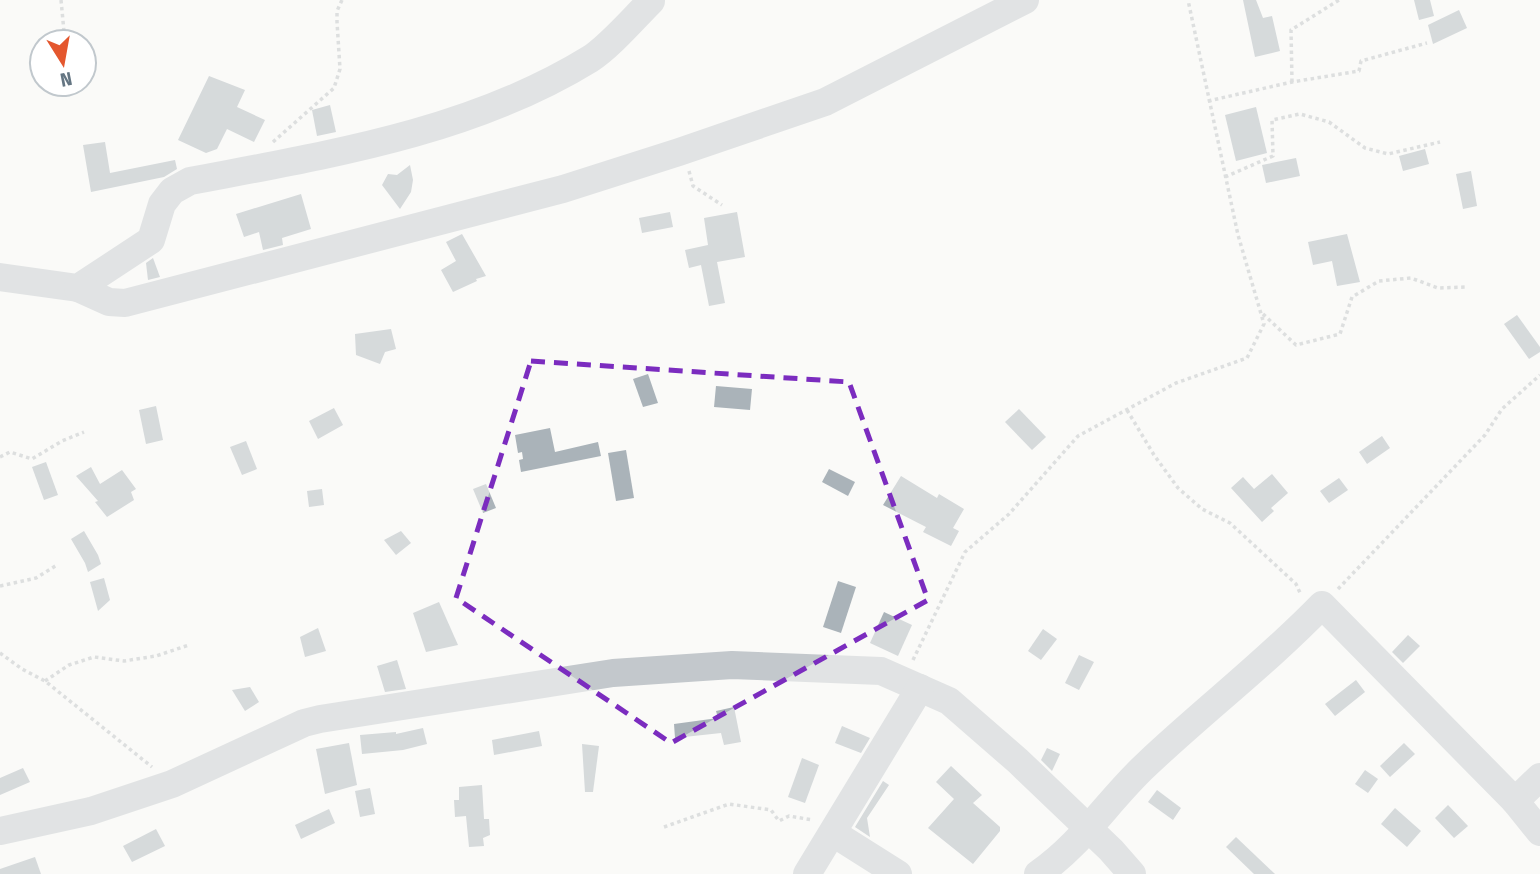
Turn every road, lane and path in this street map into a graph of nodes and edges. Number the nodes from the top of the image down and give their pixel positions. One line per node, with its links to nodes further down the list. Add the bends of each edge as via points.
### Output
1 (61, 0): 7 (path)
2 (342, 0): 13 (path, via 337,11 340,69 334,88 275,138)
3 (1025, 0): 12 (street, via 825,102)
4 (1188, 0): 10 (path)
5 (1339, 0): 9 (path, via 1292,30)
6 (651, 1): 13 (street, via 592,58 522,95 447,123)
7 (64, 28)
8 (1427, 43): 9 (path, via 1361,61 1359,71)
9 (1292, 82): 10 (path)
10 (1208, 101): 14 (path)
11 (1440, 142): 14 (path, via 1388,154 1365,148 1329,122 1300,114 1272,120 1273,156)
12 (679, 152): 15 (path, via 693,186); 18 (street, via 563,189 125,303 109,302)
13 (259, 168): 18 (street, via 190,181 172,191 162,204 151,240)
14 (1225, 177): 19 (path)
15 (722, 205)
16 (0, 277): 18 (street)
17 (1466, 287): 19 (path, via 1438,288 1411,278 1379,281 1352,297 1340,334 1296,345)
18 (78, 288)
19 (1261, 312): 21 (path, via 1264,324 1247,358 1176,383)
20 (1540, 374): 26 (path, via 1502,409 1485,435)
21 (1127, 410): 26 (path, via 1178,488 1202,509 1230,523 1296,584 1299,593); 30 (path, via 1078,436 1009,514 965,552)
22 (84, 432): 23 (path, via 32,459 10,452)
23 (0, 457)
24 (57, 565): 25 (path, via 36,578)
25 (0, 586)
26 (1322, 605): 33 (street); 36 (street, via 1144,766)
27 (189, 645): 29 (path, via 124,661 94,657 69,665)
28 (0, 653): 29 (path)
29 (45, 681): 32 (path)
30 (912, 685): 32 (street, via 881,671 732,665 613,673 304,723); 35 (street); 36 (street, via 949,701)
31 (1540, 777): 33 (street)
32 (172, 784): 37 (street, via 91,811)
33 (1514, 801): 38 (street)
34 (664, 827): 35 (path, via 729,804 771,810 779,821 789,816)
35 (836, 828): 39 (street); 40 (street)
36 (1088, 830): 41 (street); 42 (street)
37 (0, 831)
38 (1540, 832)
39 (807, 874)
40 (898, 874)
41 (1038, 874)
42 (1132, 874)

